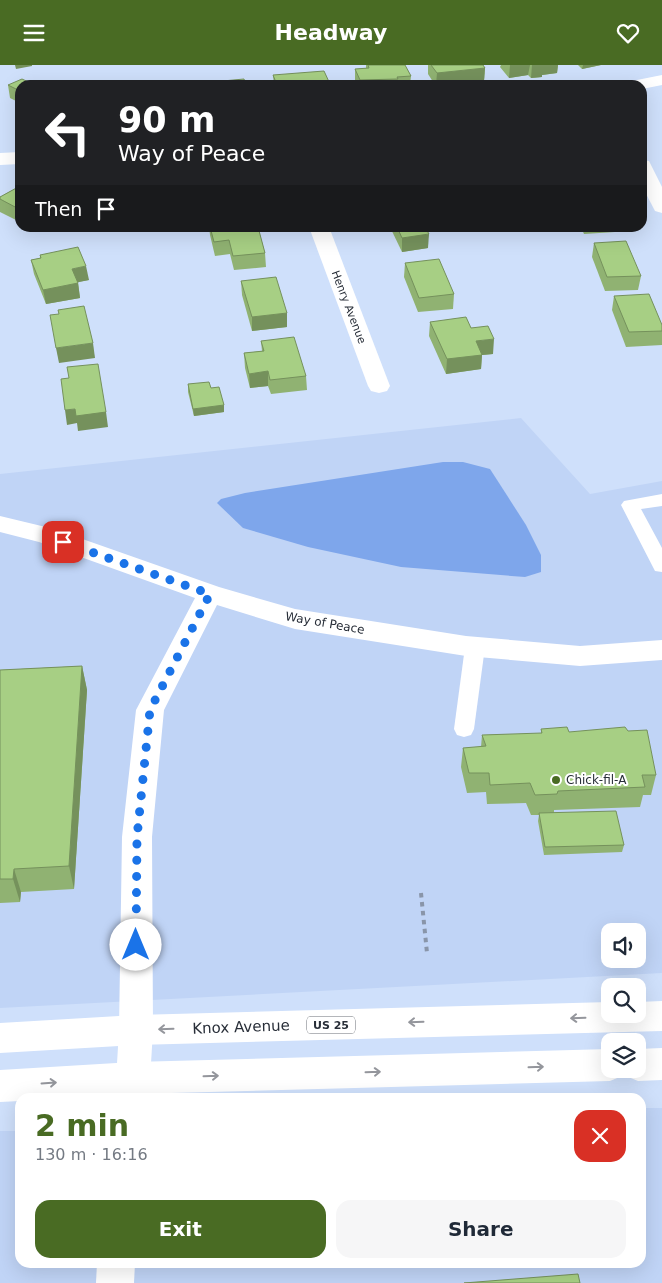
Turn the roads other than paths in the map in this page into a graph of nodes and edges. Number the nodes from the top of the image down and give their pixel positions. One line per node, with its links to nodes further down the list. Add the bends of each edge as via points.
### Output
1 (662, 80): 2 (street)
2 (647, 83)
3 (15, 158): 4 (street)
4 (0, 159)
5 (647, 176): 6 (street)
6 (662, 207)
7 (321, 232): 8 (street, Henry Avenue)
8 (379, 386)
9 (662, 500): 11 (lane, via 630,505)
10 (0, 524): 12 (street, Way of Peace, via 44,535)
11 (662, 566)
12 (210, 594): 13 (street, Way of Peace, via 294,619); 17 (street, via 150,710 137,837)
13 (475, 647): 14 (street, Way of Peace, via 580,655); 15 (lane)
14 (662, 650)
15 (464, 729)
16 (662, 1016): 17 (street, Knox Avenue / US 25, one-way to 17)
17 (136, 1030): 18 (street, Knox Avenue / US 25); 23 (street)
18 (0, 1038)
19 (662, 1064): 21 (street)
20 (601, 1065): 23 (street, one-way to 20)
21 (646, 1065)
22 (0, 1087): 23 (street, one-way to 23)
23 (132, 1088)
24 (116, 1268): 25 (street)
25 (114, 1283)

